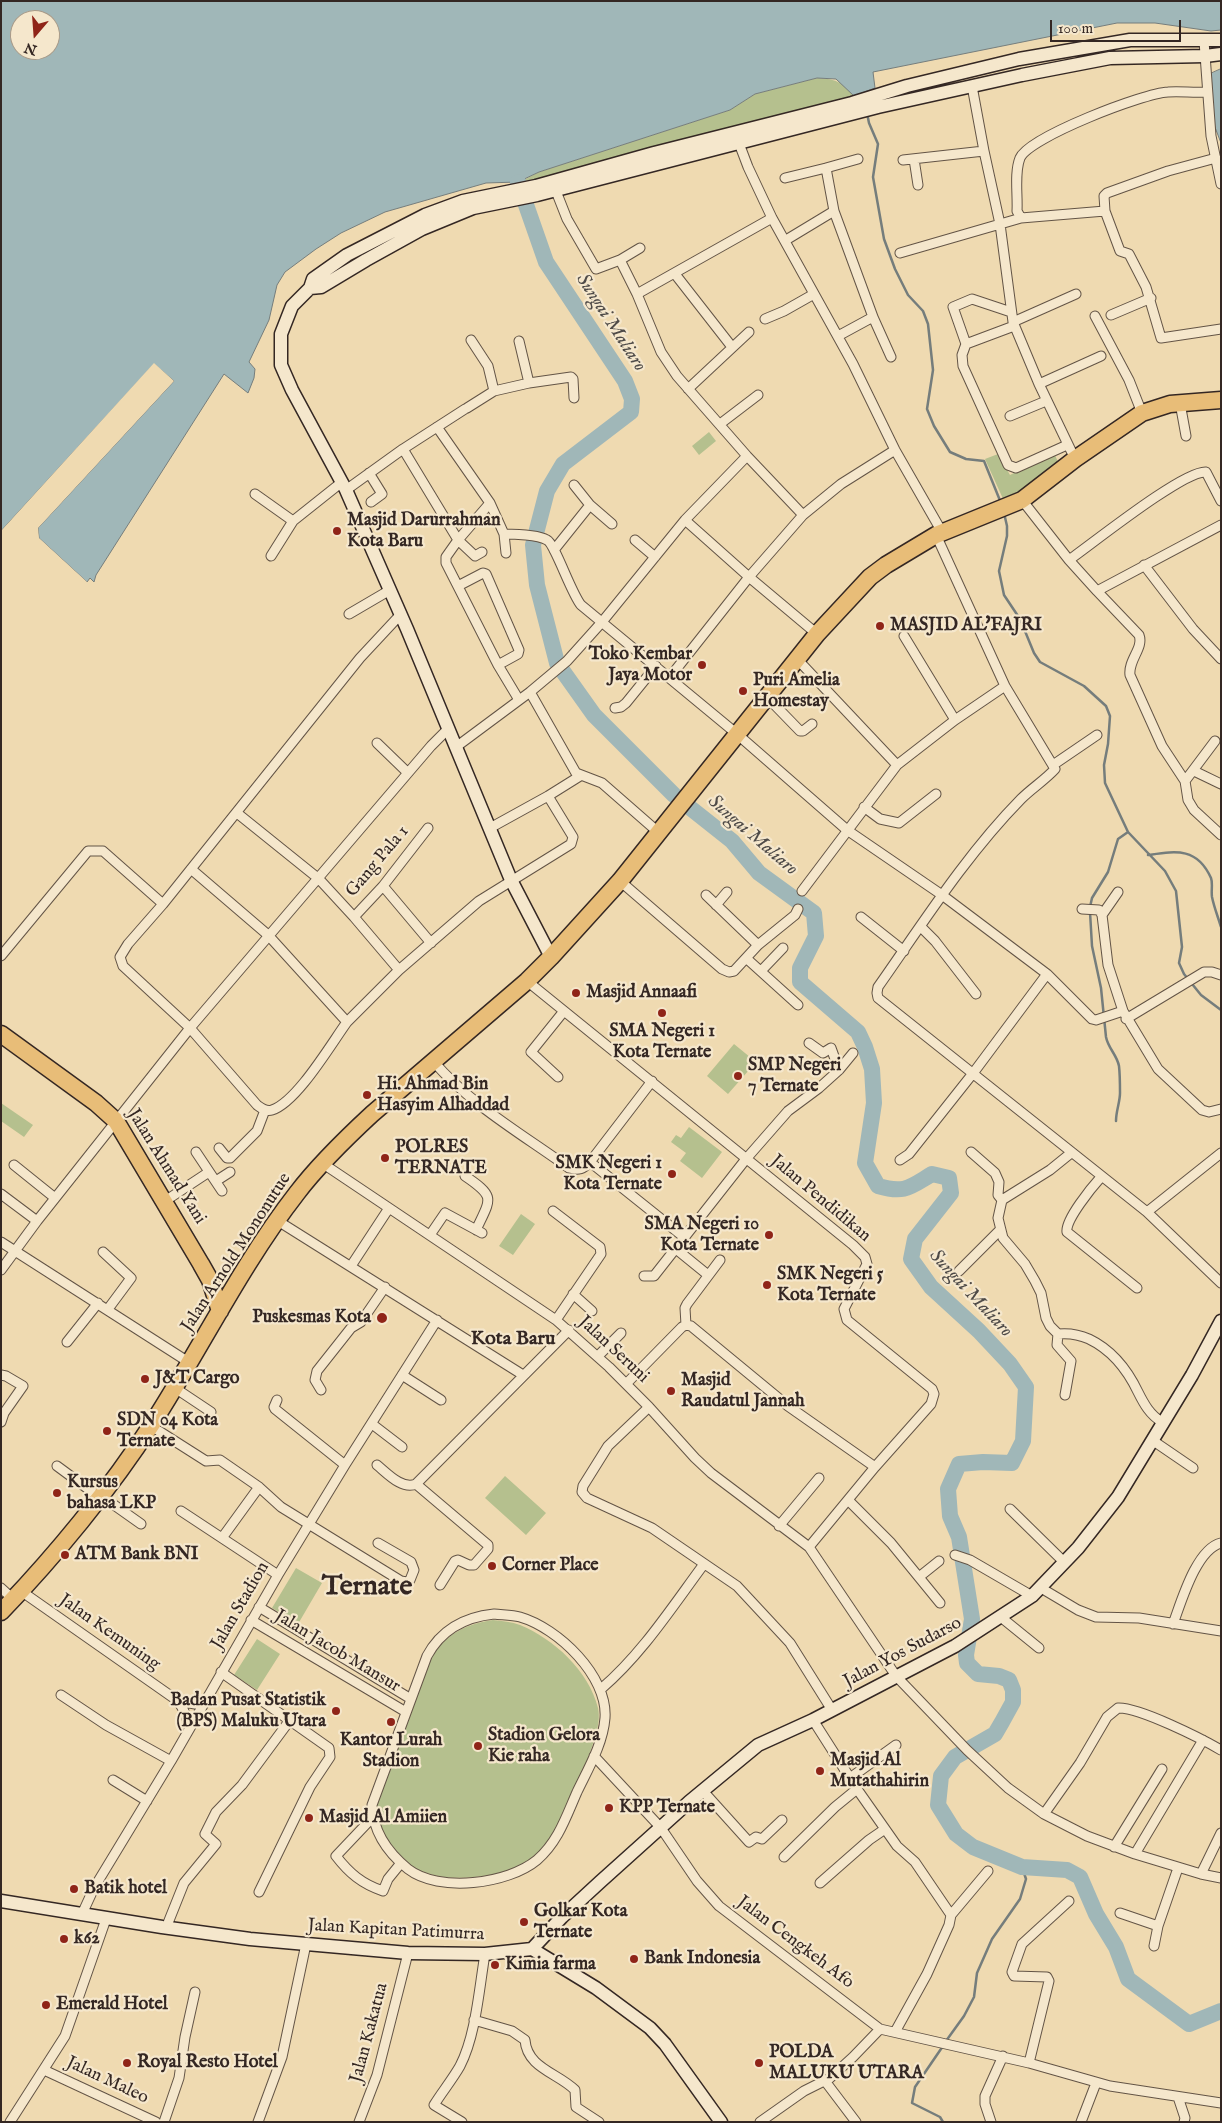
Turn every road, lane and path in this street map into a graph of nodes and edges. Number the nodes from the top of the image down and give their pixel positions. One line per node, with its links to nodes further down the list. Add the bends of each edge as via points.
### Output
1 (1221, 40): 2 (street)
2 (1204, 41): 4 (street); 5 (street, via 1130,40)
3 (1221, 54): 4 (street)
4 (1205, 56): 6 (street, via 1110,58); 8 (street)
5 (1019, 59): 6 (street); 9 (street, via 907,86)
6 (1022, 75): 7 (street)
7 (972, 86): 9 (street); 11 (street)
8 (1206, 92): 12 (street); 24 (street, via 1167,92 1151,96 1069,126 1030,147 1018,166 1017,211)
9 (877, 102): 10 (street)
10 (737, 138): 20 (street); 23 (street)
11 (984, 151): 14 (street); 25 (street)
12 (1216, 158): 19 (street); 22 (street, via 1107,193 1104,196)
13 (858, 159): 16 (street)
14 (914, 159): 15 (street); 18 (street)
15 (903, 160)
16 (826, 168): 17 (street); 21 (street)
17 (785, 178)
18 (918, 184)
19 (1221, 184)
20 (554, 186): 29 (street, via 566,220 596,269); 69 (street, via 500,198 429,220 321,287 310,288 292,306 280,343 281,365)
21 (834, 210): 26 (street); 36 (street)
22 (1106, 211): 24 (street); 34 (street, via 1120,252 1129,254)
23 (772, 218): 26 (street); 30 (street)
24 (1021, 218): 25 (street)
25 (1000, 224): 28 (street); 39 (street)
26 (786, 240): 32 (street)
27 (640, 248): 29 (street)
28 (900, 253)
29 (620, 260): 31 (street)
30 (675, 274): 31 (street); 46 (street)
31 (637, 294): 51 (street, via 661,352)
32 (814, 294): 38 (street); 42 (street)
33 (1076, 294): 39 (street)
34 (1150, 298): 35 (street); 40 (street, via 1162,339)
35 (1110, 314)
36 (873, 316): 42 (street); 48 (street)
37 (1095, 316): 58 (street, via 1129,380)
38 (766, 319)
39 (1013, 320): 45 (street); 45 (street, via 972,299 953,305); 50 (street)
40 (1221, 329)
41 (749, 332): 46 (street)
42 (838, 336): 64 (street)
43 (471, 340): 52 (street, via 488,366)
44 (518, 341): 49 (street)
45 (966, 344): 65 (street, via 963,366 1008,466 1016,468)
46 (732, 347): 51 (street)
47 (1102, 356): 50 (street)
48 (891, 357)
49 (530, 383): 52 (street); 54 (street, via 571,378)
50 (1039, 384): 55 (street)
51 (688, 389): 60 (street)
52 (494, 391): 61 (street)
53 (758, 395): 60 (street)
54 (574, 398)
55 (1046, 400): 59 (street); 65 (street)
56 (1221, 400): 57 (highway, Jalan Arnold Mononutue)
57 (1180, 403): 58 (highway, Jalan Arnold Mononutue); 62 (street)
58 (1142, 413): 65 (highway, Jalan Arnold Mononutue)
59 (1010, 416)
60 (720, 424): 66 (street)
61 (437, 426): 63 (street); 74 (street)
62 (1186, 436)
63 (403, 449): 67 (street); 83 (street)
64 (895, 450): 76 (street, via 841,484); 82 (street)
65 (1071, 452): 73 (highway, Jalan Arnold Mononutue)
66 (747, 456): 76 (street); 77 (street)
67 (370, 473): 69 (street); 72 (street, via 382,494)
68 (574, 485): 75 (street)
69 (344, 486): 78 (street); 94 (street)
70 (255, 494): 78 (street)
71 (1221, 501): 90 (street, via 1206,472 1199,473 1171,486)
72 (371, 502)
73 (1019, 502): 82 (highway, Jalan Arnold Mononutue); 90 (street)
74 (490, 503): 81 (street); 83 (street)
75 (590, 505): 79 (street); 85 (street)
76 (803, 516): 92 (street)
77 (686, 520): 89 (street); 92 (street)
78 (293, 522): 88 (street)
79 (612, 524)
80 (1221, 525): 91 (street)
81 (504, 534): 85 (street, via 542,538); 87 (street)
82 (939, 534): 99 (highway, Jalan Arnold Mononutue, via 870,577); 106 (street)
83 (458, 540): 86 (street, via 475,556); 93 (street, via 446,560)
84 (635, 540): 89 (street)
85 (554, 550): 98 (street, via 576,599)
86 (482, 552)
87 (506, 553)
88 (271, 556)
89 (655, 557): 98 (street)
90 (1069, 560): 95 (street)
91 (1144, 565): 95 (street); 101 (street, via 1193,629)
92 (749, 577): 99 (street); 105 (street)
93 (458, 586): 103 (street); 103 (street, via 486,574 519,650 518,654)
94 (390, 590): 96 (street); 97 (street)
95 (1097, 591): 124 (street, via 1139,635 1140,644 1129,666 1130,675 1162,746)
96 (349, 614)
97 (401, 614): 113 (street); 129 (street, via 360,658)
98 (602, 622): 104 (street); 107 (street, via 553,674)
99 (817, 634): 102 (highway, Jalan Arnold Mononutue)
100 (904, 636): 111 (street)
101 (1221, 659)
102 (798, 660): 108 (highway, Jalan Arnold Mononutue); 119 (street)
103 (498, 665): 109 (street)
104 (656, 666): 105 (street); 110 (street, via 626,703)
105 (670, 677): 114 (street)
106 (1005, 686): 111 (street); 120 (street)
107 (530, 692): 109 (street); 123 (street, via 574,771)
108 (767, 697): 112 (street, via 800,731); 114 (highway, Jalan Arnold Mononutue)
109 (519, 700): 118 (street)
110 (615, 708)
111 (956, 720): 119 (street)
112 (812, 724)
113 (448, 729): 118 (street); 122 (street)
114 (736, 734): 132 (street); 133 (highway, Jalan Arnold Mononutue)
115 (1097, 735): 120 (street)
116 (1215, 741): 121 (street)
117 (377, 743): 122 (street)
118 (456, 747): 131 (street)
119 (897, 765): 128 (street)
120 (1053, 765): 144 (street, via 1054,770 1021,799)
121 (1194, 771): 124 (street); 125 (street)
122 (408, 774): 136 (street)
123 (580, 776): 127 (street); 133 (street, via 602,783)
124 (1186, 781): 134 (street, via 1188,800 1194,810)
125 (1221, 784)
126 (936, 794): 128 (street, via 899,823 880,819)
127 (548, 796): 131 (street); 137 (street, via 572,842)
128 (864, 807): 132 (street)
129 (237, 813): 135 (street); 136 (street)
130 (428, 828): 139 (street, Gang Pala 1)
131 (490, 828): 137 (street)
132 (847, 830): 140 (street); 144 (street)
133 (658, 832): 138 (highway, Jalan Arnold Mononutue)
134 (1221, 835)
135 (191, 869): 145 (street); 153 (street)
136 (319, 880): 150 (street); 153 (street)
137 (511, 880): 154 (street, via 479,901); 159 (street)
138 (620, 881): 159 (highway, Jalan Arnold Mononutue); 160 (street, via 726,972 734,971)
139 (383, 886): 150 (street, Gang Pala 1); 154 (street)
140 (802, 891)
141 (727, 892): 146 (street)
142 (1118, 892): 149 (street)
143 (706, 895): 146 (street)
144 (942, 896): 152 (street); 163 (street)
145 (163, 904): 158 (street, via 103,851 88,851); 171 (street, via 128,944 120,961)
146 (716, 905): 155 (street)
147 (798, 908): 155 (street, via 795,915)
148 (1082, 909): 149 (street, via 1099,910)
149 (1102, 915): 169 (street, via 1108,965)
150 (354, 917): 161 (street)
151 (861, 917): 157 (street)
152 (921, 927): 157 (street); 166 (street, via 936,941)
153 (268, 935): 170 (street); 171 (street)
154 (431, 943): 161 (street)
155 (758, 945): 160 (street)
156 (784, 948): 162 (street)
157 (904, 951): 177 (street, via 878,987 878,998)
158 (1, 956)
159 (551, 957): 165 (highway, Jalan Arnold Mononutue)
160 (746, 958): 162 (street)
161 (399, 970): 170 (street)
162 (760, 971): 167 (street)
163 (1047, 974): 169 (street, via 1096,1020); 177 (street)
164 (1221, 975): 169 (street, via 1204,972)
165 (527, 981): 168 (street, Jalan Pendidikan); 175 (highway, Jalan Arnold Mononutue)
166 (976, 994)
167 (798, 1005)
168 (564, 1011): 178 (street, via 531,1052); 179 (street, Jalan Pendidikan)
169 (1124, 1015): 180 (street, via 1158,1069 1189,1100 1206,1112)
170 (347, 1022): 181 (street, via 300,1088 273,1110)
171 (190, 1028): 181 (street, via 257,1105); 182 (street)
172 (1, 1034): 182 (highway, Jalan Ahmad Yani)
173 (809, 1043): 176 (street, via 822,1053 831,1048)
174 (853, 1053): 176 (street)
175 (433, 1061): 190 (street, via 468,1097 569,1168 580,1170); 191 (highway, Jalan Arnold Mononutue)
176 (839, 1070): 188 (street, via 788,1111)
177 (974, 1072): 186 (street); 189 (street, via 909,1154)
178 (558, 1077)
179 (652, 1081): 188 (street, Jalan Pendidikan); 190 (street)
180 (1221, 1108)
181 (265, 1110): 183 (street, via 257,1131 230,1158 226,1158)
182 (116, 1120): 200 (street); 202 (highway, Jalan Ahmad Yani)
183 (219, 1148)
184 (196, 1152): 193 (street)
185 (971, 1152): 201 (street, via 995,1173 998,1195)
186 (1071, 1153): 196 (street); 201 (street)
187 (1221, 1153): 205 (street)
188 (746, 1159): 210 (street); 261 (street, Jalan Pendidikan, via 865,1257 866,1268 844,1309 847,1320 932,1389 931,1404)
189 (900, 1160)
190 (590, 1162): 210 (street)
191 (322, 1163): 203 (street, Jalan Seruni); 206 (highway, Jalan Arnold Mononutue)
192 (14, 1166): 200 (street)
193 (209, 1172): 197 (street); 202 (street)
194 (230, 1172): 197 (street)
195 (465, 1176): 209 (street, via 488,1193 479,1231 446,1213)
196 (1101, 1177): 205 (street); 225 (street, via 1075,1212 1067,1232)
197 (216, 1181): 198 (street)
198 (222, 1191)
199 (1, 1194): 207 (street)
200 (55, 1198): 207 (street)
201 (1002, 1200): 208 (street, via 998,1218)
202 (166, 1201): 221 (highway, Jalan Ahmad Yani)
203 (389, 1208): 209 (street, Jalan Seruni); 216 (street)
204 (553, 1211): 226 (street, via 601,1250)
205 (1147, 1212): 222 (street)
206 (278, 1220): 216 (street); 223 (highway, Jalan Arnold Mononutue)
207 (37, 1221): 213 (street)
208 (1000, 1230): 218 (street); 237 (street, via 1035,1280 1046,1318)
209 (430, 1235): 232 (street, Jalan Seruni)
210 (684, 1238): 212 (street)
211 (1, 1242): 213 (street)
212 (676, 1249): 219 (street); 220 (street, via 654,1276)
213 (15, 1251): 217 (street); 227 (street)
214 (104, 1252): 228 (street, via 131,1278)
215 (720, 1260): 219 (street)
216 (351, 1266): 224 (street)
217 (1, 1270)
218 (959, 1271)
219 (708, 1275): 234 (street, via 685,1308)
220 (644, 1276)
221 (210, 1280): 223 (highway); 229 (highway, Jalan Ahmad Yani)
222 (1221, 1283)
223 (236, 1284): 229 (highway, Jalan Arnold Mononutue)
224 (385, 1287): 231 (street); 246 (street, via 361,1322 351,1328 317,1371 315,1380)
225 (1138, 1288)
226 (573, 1294): 230 (street); 232 (street)
227 (98, 1303): 228 (street); 238 (street)
228 (108, 1309): 240 (street)
229 (220, 1311): 240 (highway, Jalan Arnold Mononutue)
230 (592, 1311)
231 (437, 1320): 242 (street, Jalan Stadion); 243 (street)
232 (556, 1320): 235 (street, Jalan Seruni)
233 (1221, 1321): 253 (street, Jalan Yos Sudarso)
234 (686, 1325): 244 (street); 261 (street, via 788,1406)
235 (569, 1330): 239 (street, Jalan Seruni); 243 (street)
236 (621, 1333): 239 (street)
237 (1058, 1334): 247 (street, via 1057,1345 1071,1361); 253 (street, via 1084,1337 1113,1354 1148,1409)
238 (67, 1342)
239 (598, 1356): 244 (street, Jalan Seruni)
240 (190, 1363): 245 (highway, Jalan Arnold Mononutue)
241 (1, 1375): 252 (street, via 23,1386)
242 (402, 1375): 249 (street); 254 (street, Jalan Stadion)
243 (523, 1375): 264 (street)
244 (626, 1384): 250 (street, Jalan Seruni)
245 (175, 1388): 251 (street); 255 (highway, Jalan Arnold Mononutue)
246 (321, 1390)
247 (1065, 1395)
248 (277, 1400): 258 (street, via 275,1409)
249 (441, 1400)
250 (649, 1407): 272 (street, Jalan Seruni, via 695,1458); 280 (street, via 608,1446 582,1492 587,1498 652,1528)
251 (211, 1412)
252 (1, 1422)
253 (1162, 1422): 256 (street, Jalan Yos Sudarso)
254 (372, 1424): 257 (street); 258 (street, Jalan Stadion)
255 (151, 1426): 265 (street, via 206,1461 220,1460); 266 (highway, Jalan Arnold Mononutue)
256 (1152, 1440): 262 (street); 279 (street, Jalan Yos Sudarso, via 1118,1497)
257 (402, 1447)
258 (344, 1464): 271 (street, Jalan Stadion)
259 (377, 1465): 264 (street, via 401,1484)
260 (57, 1466): 266 (street)
261 (875, 1467): 267 (street, Jalan Pendidikan)
262 (1193, 1468)
263 (819, 1478): 272 (street)
264 (416, 1484): 283 (street, via 488,1544 488,1549 474,1565 455,1561)
265 (259, 1488): 271 (street); 273 (street)
266 (100, 1496): 270 (street); 286 (highway, Jalan Arnold Mononutue)
267 (849, 1501): 276 (street, Jalan Pendidikan); 282 (street)
268 (1010, 1510): 279 (street)
269 (181, 1511): 273 (street)
270 (140, 1524)
271 (309, 1525): 274 (street, via 401,1581 410,1580 414,1570 411,1562); 281 (street, Jalan Stadion)
272 (779, 1526): 276 (street, Jalan Seruni)
273 (222, 1538): 281 (street)
274 (378, 1543)
275 (1221, 1543): 292 (street, via 1207,1553 1189,1579)
276 (810, 1548): 296 (street, Jalan Seruni)
277 (955, 1555): 285 (street, via 1020,1588)
278 (939, 1561): 282 (street)
279 (1064, 1562): 285 (street, Jalan Yos Sudarso)
280 (704, 1564): 297 (street, via 622,1671); 302 (street, via 737,1586 777,1628 803,1662)
281 (278, 1575): 288 (street, Jalan Stadion)
282 (918, 1577): 287 (street)
283 (440, 1585)
284 (1, 1588): 286 (street, Jalan Kemuning)
285 (1036, 1592): 290 (street, Jalan Yos Sudarso); 292 (street, via 1096,1617 1139,1618)
286 (17, 1595): 289 (highway, Jalan Arnold Mononutue); 300 (street, Jalan Kemuning)
287 (940, 1603)
288 (259, 1607): 291 (street, Jalan Stadion); 299 (street, Jalan Jacob Mansur)
289 (1, 1612)
290 (1002, 1618): 294 (street); 296 (street, Jalan Yos Sudarso)
291 (251, 1620): 295 (street, Jalan Stadion); 303 (street, Jalan Jacob Mansur)
292 (1173, 1624): 293 (street)
293 (1221, 1631)
294 (1039, 1648)
295 (222, 1672): 301 (street, Jalan Stadion); 304 (street)
296 (896, 1676): 302 (street, Jalan Yos Sudarso); 318 (street, Jalan Seruni, via 1008,1788)
297 (601, 1689): 299 (street, Jalan Jacob Mansur, via 589,1669 544,1628 520,1617 494,1614 468,1620 443,1634 427,1656); 310 (street, Jalan Jacob Mansur, via 605,1718)
298 (61, 1695): 311 (street, via 106,1725)
299 (411, 1699): 303 (street, Jalan Jacob Mansur)
300 (178, 1702): 301 (street); 306 (street, Jalan Kemuning)
301 (202, 1703): 306 (street, Jalan Stadion)
302 (832, 1710): 305 (street, Jalan Yos Sudarso)
303 (406, 1712): 319 (street, Jalan Jacob Mansur, via 376,1792)
304 (290, 1720): 333 (street, via 329,1748 330,1757 310,1787); 341 (street, via 242,1785 216,1812 205,1834 216,1844 184,1883)
305 (813, 1720): 313 (street); 316 (street, Jalan Yos Sudarso, via 758,1745)
306 (190, 1727): 311 (street, Jalan Stadion)
307 (1203, 1740): 309 (street); 318 (street, via 1121,1708 1113,1711); 325 (street)
308 (896, 1745): 313 (street)
309 (1221, 1750)
310 (594, 1756): 321 (street); 327 (street, Jalan Jacob Mansur, via 564,1825 549,1848 522,1869 492,1879 452,1883 424,1878)
311 (171, 1761): 317 (street, Jalan Stadion)
312 (1162, 1769): 324 (street)
313 (850, 1778): 315 (street)
314 (113, 1780): 317 (street)
315 (857, 1789): 322 (street); 326 (street)
316 (703, 1791): 320 (street, via 749,1842); 321 (street, Jalan Yos Sudarso)
317 (147, 1801): 337 (street, Jalan Stadion, via 94,1888)
318 (1044, 1814): 324 (street, Jalan Seruni)
319 (373, 1816): 327 (street, Jalan Jacob Mansur, via 383,1842); 327 (street, via 336,1856 355,1877 382,1891)
320 (782, 1816)
321 (661, 1828): 344 (street, Jalan Yos Sudarso, via 562,1917); 349 (street, Jalan Cengkeh Afo, via 697,1882 719,1906)
322 (885, 1829): 332 (street); 338 (street, via 897,1846 915,1862)
323 (1221, 1833): 330 (street)
324 (1114, 1847): 325 (street, Jalan Seruni)
325 (1135, 1854): 328 (street, Jalan Seruni)
326 (784, 1857)
327 (401, 1863)
328 (1178, 1868): 330 (street, Jalan Seruni); 340 (street)
329 (988, 1871): 338 (street)
330 (1201, 1874): 331 (street, Jalan Seruni)
331 (1221, 1878)
332 (820, 1883)
333 (259, 1892)
334 (1, 1901): 337 (street, Jalan Kapitan Patimurra)
335 (1069, 1901): 352 (street, via 1022,1944 1012,1972 1014,1976 1047,1976 1049,1981)
336 (1120, 1913): 340 (street)
337 (82, 1914): 339 (street, Jalan Kapitan Patimurra)
338 (952, 1915): 350 (street, via 928,1974)
339 (106, 1918): 341 (street, Jalan Kapitan Patimurra); 353 (street, via 65,2036)
340 (1158, 1926): 343 (street)
341 (166, 1928): 342 (street, Jalan Kapitan Patimurra)
342 (306, 1944): 345 (street, Jalan Kapitan Patimurra); 361 (street, via 282,2057)
343 (1154, 1946)
344 (532, 1949): 346 (street, Jalan Kapitan Patimurra); 365 (street, via 596,1988 650,2028)
345 (408, 1953): 346 (street, Jalan Kapitan Patimurra); 362 (street, Jalan Kakatua, via 377,2075)
346 (485, 1954): 348 (street)
347 (195, 1992): 360 (street, via 178,2078)
348 (474, 2020): 363 (street, via 460,2066 434,2105); 364 (street, via 512,2031 525,2040 528,2053 543,2070 575,2090 576,2108)
349 (880, 2029): 350 (street, Jalan Cengkeh Afo); 354 (street)
350 (895, 2032): 351 (street, Jalan Cengkeh Afo)
351 (1003, 2056): 352 (street, Jalan Cengkeh Afo); 368 (street, via 985,2096)
352 (1029, 2063): 355 (street, Jalan Cengkeh Afo)
353 (44, 2070): 358 (street); 359 (street, Jalan Maleo)
354 (824, 2081): 366 (street); 367 (street)
355 (1096, 2083): 356 (street, Jalan Cengkeh Afo); 369 (street)
356 (1178, 2096): 357 (street, Jalan Cengkeh Afo); 370 (street)
357 (1221, 2103)
358 (10, 2122)
359 (156, 2122)
360 (164, 2122)
361 (258, 2122)
362 (359, 2122)
363 (462, 2122)
364 (599, 2122)
365 (721, 2122)
366 (760, 2122)
367 (856, 2122)
368 (991, 2122)
369 (1081, 2122)
370 (1184, 2122)

